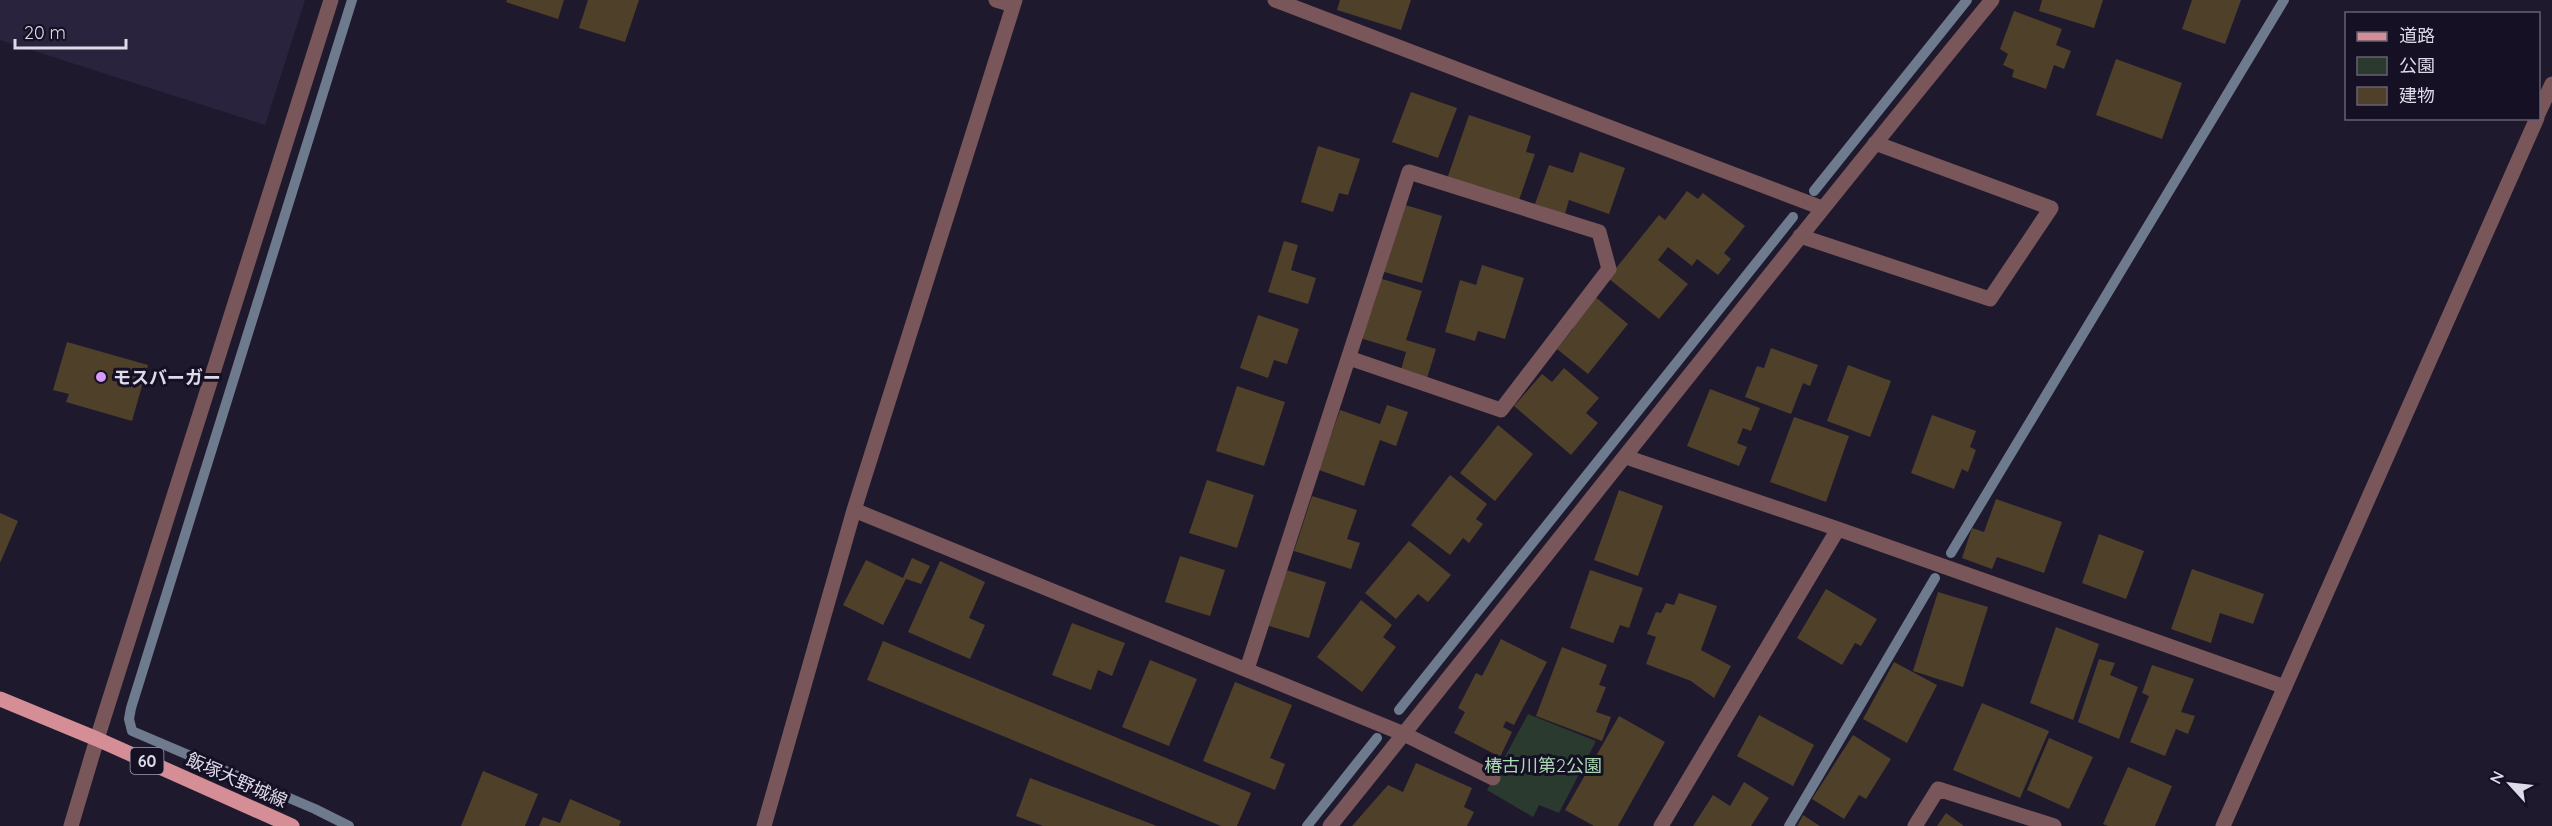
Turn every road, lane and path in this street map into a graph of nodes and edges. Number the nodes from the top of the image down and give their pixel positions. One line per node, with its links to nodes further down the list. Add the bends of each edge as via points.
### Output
1 (331, 0): 20 (street)
2 (996, 0): 5 (street)
3 (1275, 0): 10 (street)
4 (1992, 0): 9 (street)
5 (1014, 3): 14 (street)
6 (2552, 84): 7 (street)
7 (2540, 111)
8 (2536, 120): 17 (street)
9 (1875, 143): 10 (street); 11 (street, via 2051,208 1990,299)
10 (1822, 208): 11 (street)
11 (1800, 236): 13 (street)
12 (1349, 358): 16 (street, via 1501,410 1609,269 1599,232 1410,172)
13 (1626, 457): 15 (street); 19 (street)
14 (854, 510): 16 (street); 24 (street)
15 (1838, 529): 17 (street); 26 (street)
16 (1246, 669): 19 (street)
17 (2285, 687): 29 (street)
18 (0, 699): 20 (main road, 飯塚大野城線 / 60)
19 (1404, 734): 21 (street); 25 (street)
20 (97, 739): 22 (street); 23 (main road, 飯塚大野城線 / 60)
21 (1493, 778)
22 (71, 826)
23 (292, 826)
24 (764, 826)
25 (1330, 826)
26 (1661, 826)
27 (1915, 826): 28 (street, via 1938,789)
28 (2054, 826)
29 (2223, 826)

